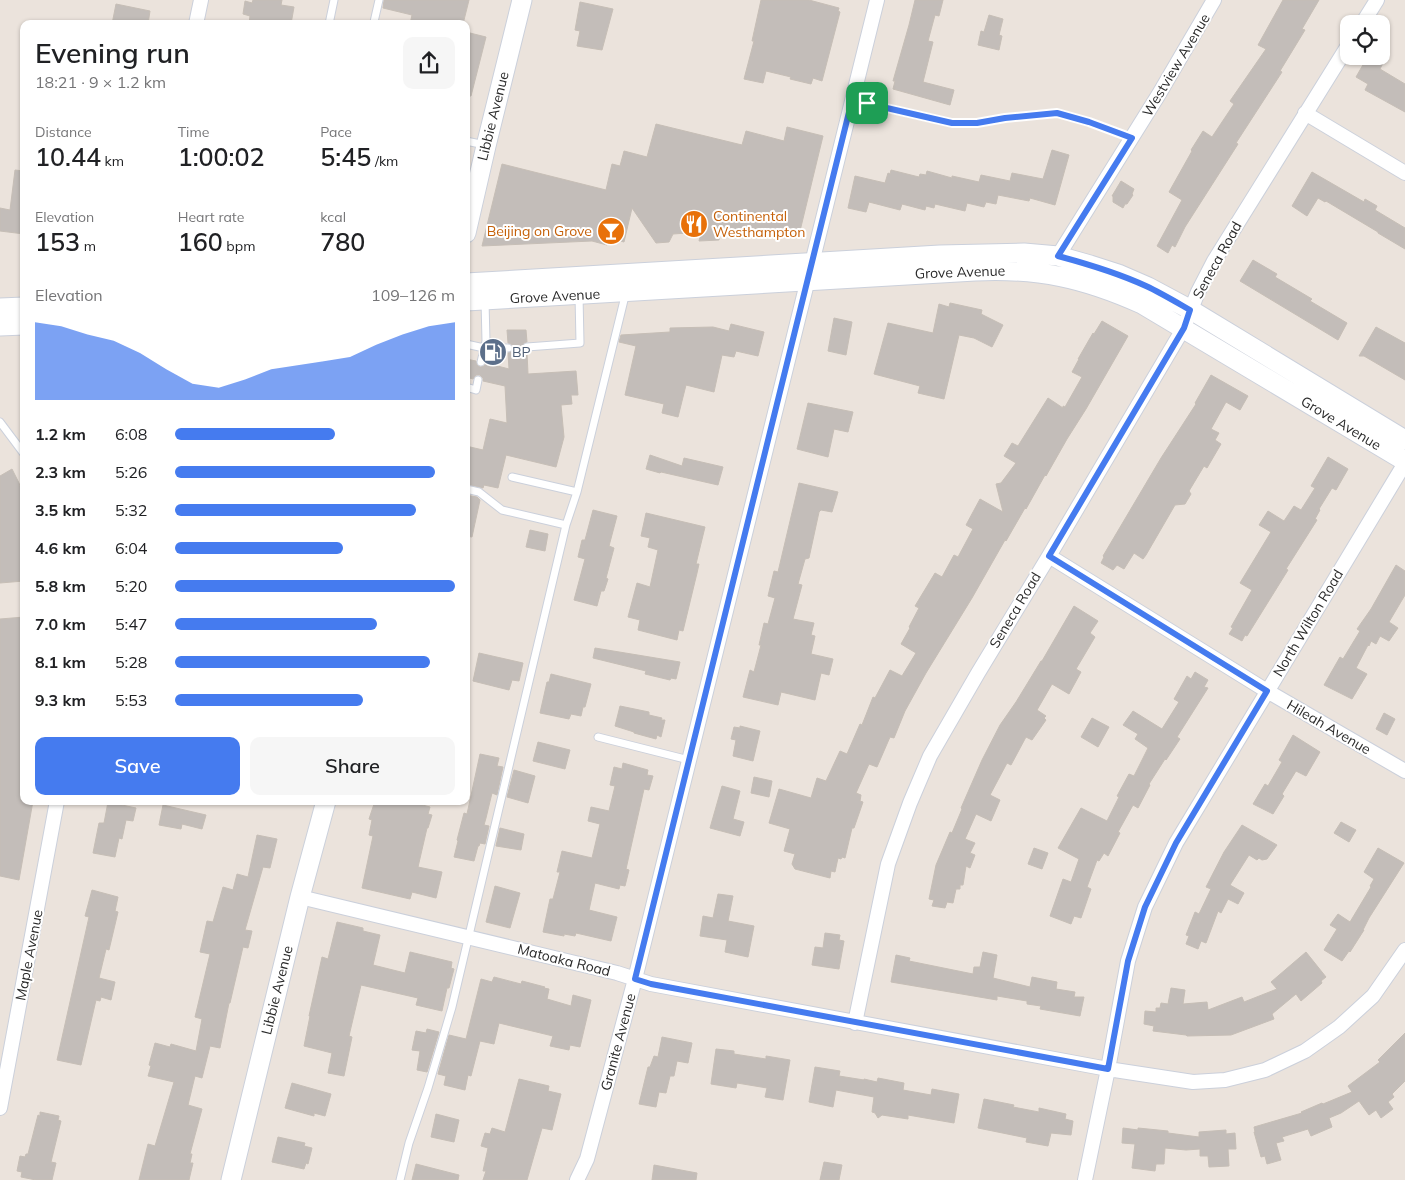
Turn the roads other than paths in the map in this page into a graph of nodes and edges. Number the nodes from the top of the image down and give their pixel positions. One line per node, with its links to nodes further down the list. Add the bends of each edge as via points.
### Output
1 (201, 0): 9 (street)
2 (334, 0): 10 (lane)
3 (379, 0): 11 (lane)
4 (522, 0): 17 (street, Libbie Avenue)
5 (878, 0): 13 (street, Granite Avenue)
6 (1214, 0): 15 (street, Westview Avenue)
7 (1377, 0): 8 (street)
8 (1368, 15)
9 (197, 20)
10 (330, 20)
11 (374, 20)
12 (1340, 58): 14 (street, Seneca Road)
13 (852, 100): 15 (lane, via 952,123 1057,113); 21 (street, Granite Avenue)
14 (1305, 113): 18 (street); 29 (street, Seneca Road, via 1214,261)
15 (1132, 138): 20 (street, Westview Avenue)
16 (470, 142): 17 (lane)
17 (486, 146): 19 (street, Libbie Avenue)
18 (1405, 173)
19 (470, 216)
20 (1058, 256): 21 (street, Grove Avenue, via 993,253); 29 (street, Grove Avenue, via 1148,286)
21 (812, 262): 22 (street, Granite Avenue); 23 (street, Grove Avenue)
22 (808, 280): 24 (street, Grove Avenue); 32 (street, Grove Avenue, via 1028,271 1058,275 1115,292); 51 (street, Granite Avenue)
23 (470, 283)
24 (626, 292): 25 (street, Grove Avenue); 46 (lane)
25 (579, 295): 26 (street, Grove Avenue); 34 (lane, via 580,343)
26 (475, 301): 35 (lane, via 486,323)
27 (20, 307): 28 (street)
28 (0, 308)
29 (1190, 310): 32 (street, Seneca Road); 41 (street, Grove Avenue)
30 (0, 326): 31 (street)
31 (20, 326)
32 (1184, 328): 43 (street, Grove Avenue); 48 (street, Seneca Road)
33 (470, 345): 35 (lane)
34 (527, 347)
35 (484, 348): 36 (lane); 37 (lane)
36 (508, 348)
37 (481, 362)
38 (478, 380): 39 (lane, via 476,390)
39 (470, 388)
40 (0, 422): 42 (lane)
41 (1405, 440)
42 (20, 449)
43 (1405, 462): 49 (street, North Wilton Road)
44 (512, 477): 46 (lane)
45 (470, 490): 47 (lane, via 479,492 502,510)
46 (577, 492): 47 (lane)
47 (566, 525): 56 (lane)
48 (1049, 556): 49 (street, Hileah Avenue); 59 (street, Seneca Road, via 930,756 910,803 888,864)
49 (1267, 691): 52 (street, Hileah Avenue); 60 (street, North Wilton Road, via 1176,843 1145,907 1128,961)
50 (598, 737): 51 (lane)
51 (690, 760): 58 (street, Granite Avenue)
52 (1405, 772)
53 (56, 805): 61 (street, Maple Avenue)
54 (325, 805): 55 (street, Libbie Avenue)
55 (300, 897): 56 (street, Matoaka Road); 62 (street, Libbie Avenue)
56 (469, 936): 58 (street, Matoaka Road); 63 (lane, via 452,1007)
57 (1405, 950): 60 (street, Matoaka Road, via 1373,996 1339,1027 1305,1052 1265,1070 1225,1080 1193,1082)
58 (635, 979): 59 (street, Matoaka Road); 64 (street, Granite Avenue, via 587,1159)
59 (855, 1023): 60 (street, Matoaka Road)
60 (1108, 1069): 65 (street, North Wilton Road)
61 (0, 1108)
62 (231, 1180)
63 (400, 1180)
64 (577, 1180)
65 (1085, 1180)

